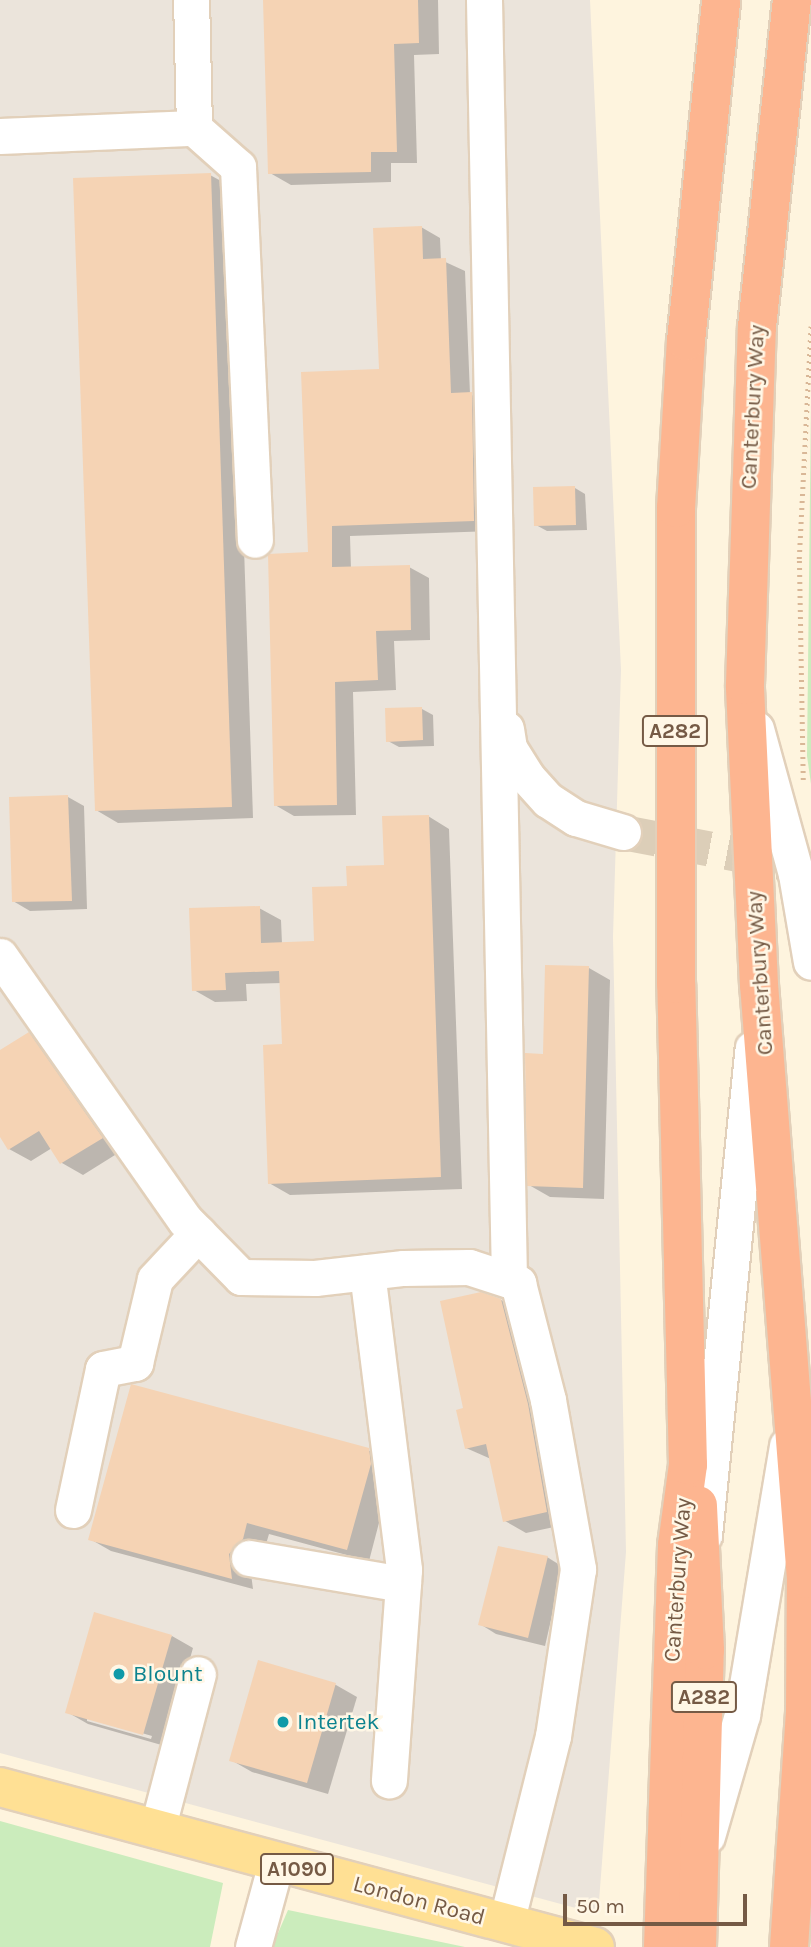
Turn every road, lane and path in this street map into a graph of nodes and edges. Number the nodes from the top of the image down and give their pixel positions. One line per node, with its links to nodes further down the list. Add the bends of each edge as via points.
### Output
1 (191, 0): 5 (lane)
2 (484, 0): 9 (lane)
3 (721, 0): 20 (highway, Canterbury Way / A282, via 686,341 676,508 676,984)
4 (792, 0): 10 (highway, Canterbury Way, via 757,327)
5 (194, 128): 6 (lane); 8 (lane, via 238,167)
6 (0, 136)
7 (811, 326): 11 (path, via 797,683)
8 (255, 540)
9 (497, 671): 12 (lane, via 509,748 527,777 548,800 576,818); 18 (lane)
10 (745, 685): 13 (lane, via 796,874); 15 (highway, Canterbury Way)
11 (804, 790)
12 (623, 832)
13 (811, 962)
14 (5, 975): 16 (lane)
15 (759, 985): 19 (highway, Canterbury Way); 22 (lane)
16 (198, 1233): 17 (lane, via 241,1277 315,1278); 21 (lane, via 155,1279 135,1363 103,1369)
17 (367, 1272): 18 (lane, via 469,1267); 24 (lane)
18 (509, 1280): 32 (lane, via 518,1283 548,1400 578,1569 554,1736)
19 (795, 1398): 30 (lane, via 742,1715); 34 (highway, Canterbury Way, via 806,1579 805,1701)
20 (688, 1465): 22 (highway, Canterbury Way / A282); 33 (highway, Canterbury Way / A282, via 677,1545)
21 (73, 1510)
22 (703, 1544): 30 (highway, Canterbury Way / A282)
23 (248, 1558): 24 (lane)
24 (403, 1584): 26 (lane)
25 (198, 1674): 28 (lane)
26 (389, 1780)
27 (0, 1787): 28 (main road, London Road / A1090)
28 (157, 1830): 31 (main road, London Road / A1090)
29 (811, 1843): 34 (lane)
30 (701, 1857): 33 (highway, Canterbury Way / A282)
31 (276, 1863): 32 (main road, London Road / A1090); 35 (lane)
32 (506, 1923): 36 (main road, London Road / A1090)
33 (681, 1938)
34 (790, 1940)
35 (253, 1947)
36 (595, 1947)

